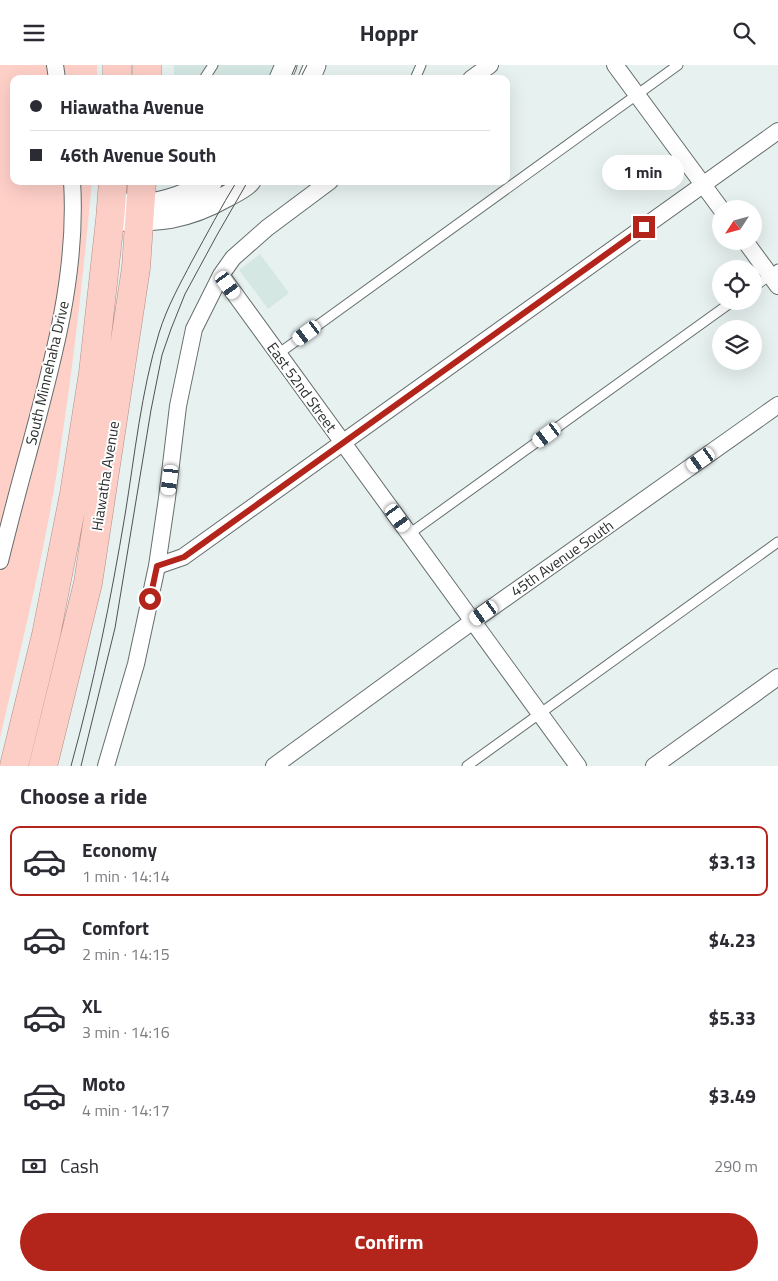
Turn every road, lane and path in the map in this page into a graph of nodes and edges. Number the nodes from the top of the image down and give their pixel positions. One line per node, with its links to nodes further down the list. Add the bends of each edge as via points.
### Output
1 (490, 65): 4 (street)
2 (615, 65): 5 (street)
3 (678, 65): 5 (lane)
4 (476, 75)
5 (638, 95): 11 (street); 20 (lane)
6 (778, 131): 11 (street)
7 (72, 185): 25 (street, South Minnehaha Drive, via 66,300 49,380)
8 (205, 185): 14 (street, via 172,199)
9 (247, 185): 14 (street, via 213,205 174,218)
10 (325, 185): 16 (street, via 246,246)
11 (704, 185): 12 (street); 22 (street)
12 (715, 200)
13 (111, 201): 14 (street); 30 (highway, Hiawatha Avenue, via 93,373 74,494 48,626)
14 (141, 202): 31 (highway, Hiawatha Avenue, via 136,268 88,583)
15 (752, 250): 17 (street)
16 (221, 275): 20 (street, East 52nd Street); 26 (street, via 194,329 178,406)
17 (775, 277): 18 (lane)
18 (762, 283)
19 (720, 310): 23 (lane)
20 (278, 354): 22 (street, East 52nd Street)
21 (778, 405): 27 (street, 45th Avenue South)
22 (343, 443): 23 (street, East 52nd Street); 26 (street, via 184,557)
23 (409, 534): 27 (street, East 52nd Street)
24 (778, 542): 29 (lane)
25 (0, 561)
26 (157, 566): 32 (street, via 136,664)
27 (473, 621): 29 (street, East 52nd Street); 33 (street, 45th Avenue South)
28 (778, 677): 36 (street)
29 (541, 714): 34 (lane); 35 (street, East 52nd Street)
30 (14, 766)
31 (43, 766)
32 (106, 766)
33 (274, 766)
34 (468, 766)
35 (578, 766)
36 (654, 766)

